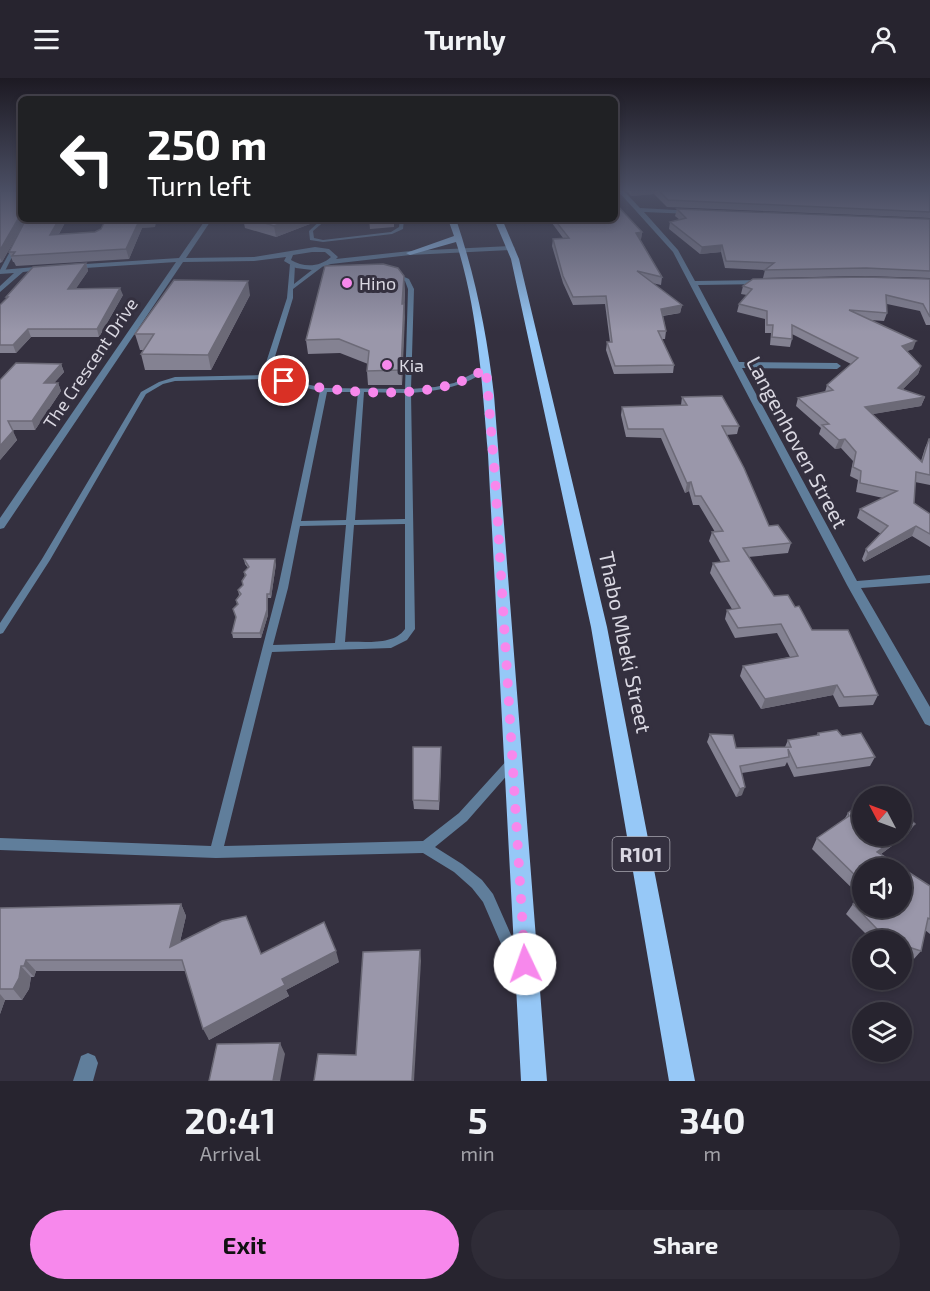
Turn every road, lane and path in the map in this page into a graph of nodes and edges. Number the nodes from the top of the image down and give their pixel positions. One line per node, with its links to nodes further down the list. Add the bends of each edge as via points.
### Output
1 (459, 237): 13 (main road)
2 (196, 238): 19 (street, The Crescent Drive)
3 (312, 238): 8 (lane)
4 (349, 238): 8 (lane)
5 (457, 238): 15 (main road)
6 (507, 238): 10 (main road, Thabo Mbeki Street / R101)
7 (666, 238): 29 (street, Langenhoven Street)
8 (320, 241): 11 (lane); 12 (lane)
9 (17, 245): 26 (lane)
10 (512, 248): 13 (street); 55 (main road, Thabo Mbeki Street / R101, via 600,627)
11 (303, 250): 12 (street); 16 (street)
12 (321, 250): 14 (street)
13 (464, 250): 15 (street); 34 (main road)
14 (333, 253): 17 (street); 20 (street)
15 (410, 253): 17 (street)
16 (290, 255): 18 (street); 21 (street, via 286,259)
17 (375, 256): 20 (street)
18 (254, 259): 19 (street); 21 (street)
19 (180, 260): 22 (street); 42 (street, The Crescent Drive)
20 (332, 262): 23 (street)
21 (290, 264): 23 (street); 30 (lane)
22 (67, 267)
23 (318, 267): 30 (lane)
24 (55, 268): 25 (street)
25 (21, 270): 26 (street); 31 (street)
26 (1, 272)
27 (388, 272): 38 (lane, via 407,280 411,289)
28 (772, 282): 29 (street)
29 (694, 283): 32 (street, Langenhoven Street)
30 (292, 288): 35 (lane)
31 (0, 290)
32 (737, 366): 33 (street); 44 (street, Langenhoven Street)
33 (837, 366)
34 (486, 369): 38 (lane, via 456,384); 49 (main road)
35 (265, 377): 36 (lane); 45 (lane, via 175,379 143,393)
36 (324, 390): 37 (lane); 41 (lane)
37 (361, 391): 38 (lane); 40 (lane)
38 (408, 391): 39 (lane)
39 (409, 521): 40 (lane); 46 (lane, via 410,629 391,644)
40 (350, 523): 41 (lane); 46 (lane)
41 (296, 524): 47 (lane)
42 (0, 526)
43 (930, 579): 44 (street)
44 (853, 585): 48 (street, Langenhoven Street)
45 (0, 631)
46 (340, 646): 47 (lane)
47 (267, 649): 52 (lane)
48 (930, 720)
49 (513, 761): 51 (lane, via 463,817); 53 (main road)
50 (0, 844): 52 (lane)
51 (425, 847): 52 (lane); 53 (lane, via 458,868 488,898)
52 (216, 852)
53 (526, 987): 54 (main road)
54 (534, 1081)
55 (682, 1081)

